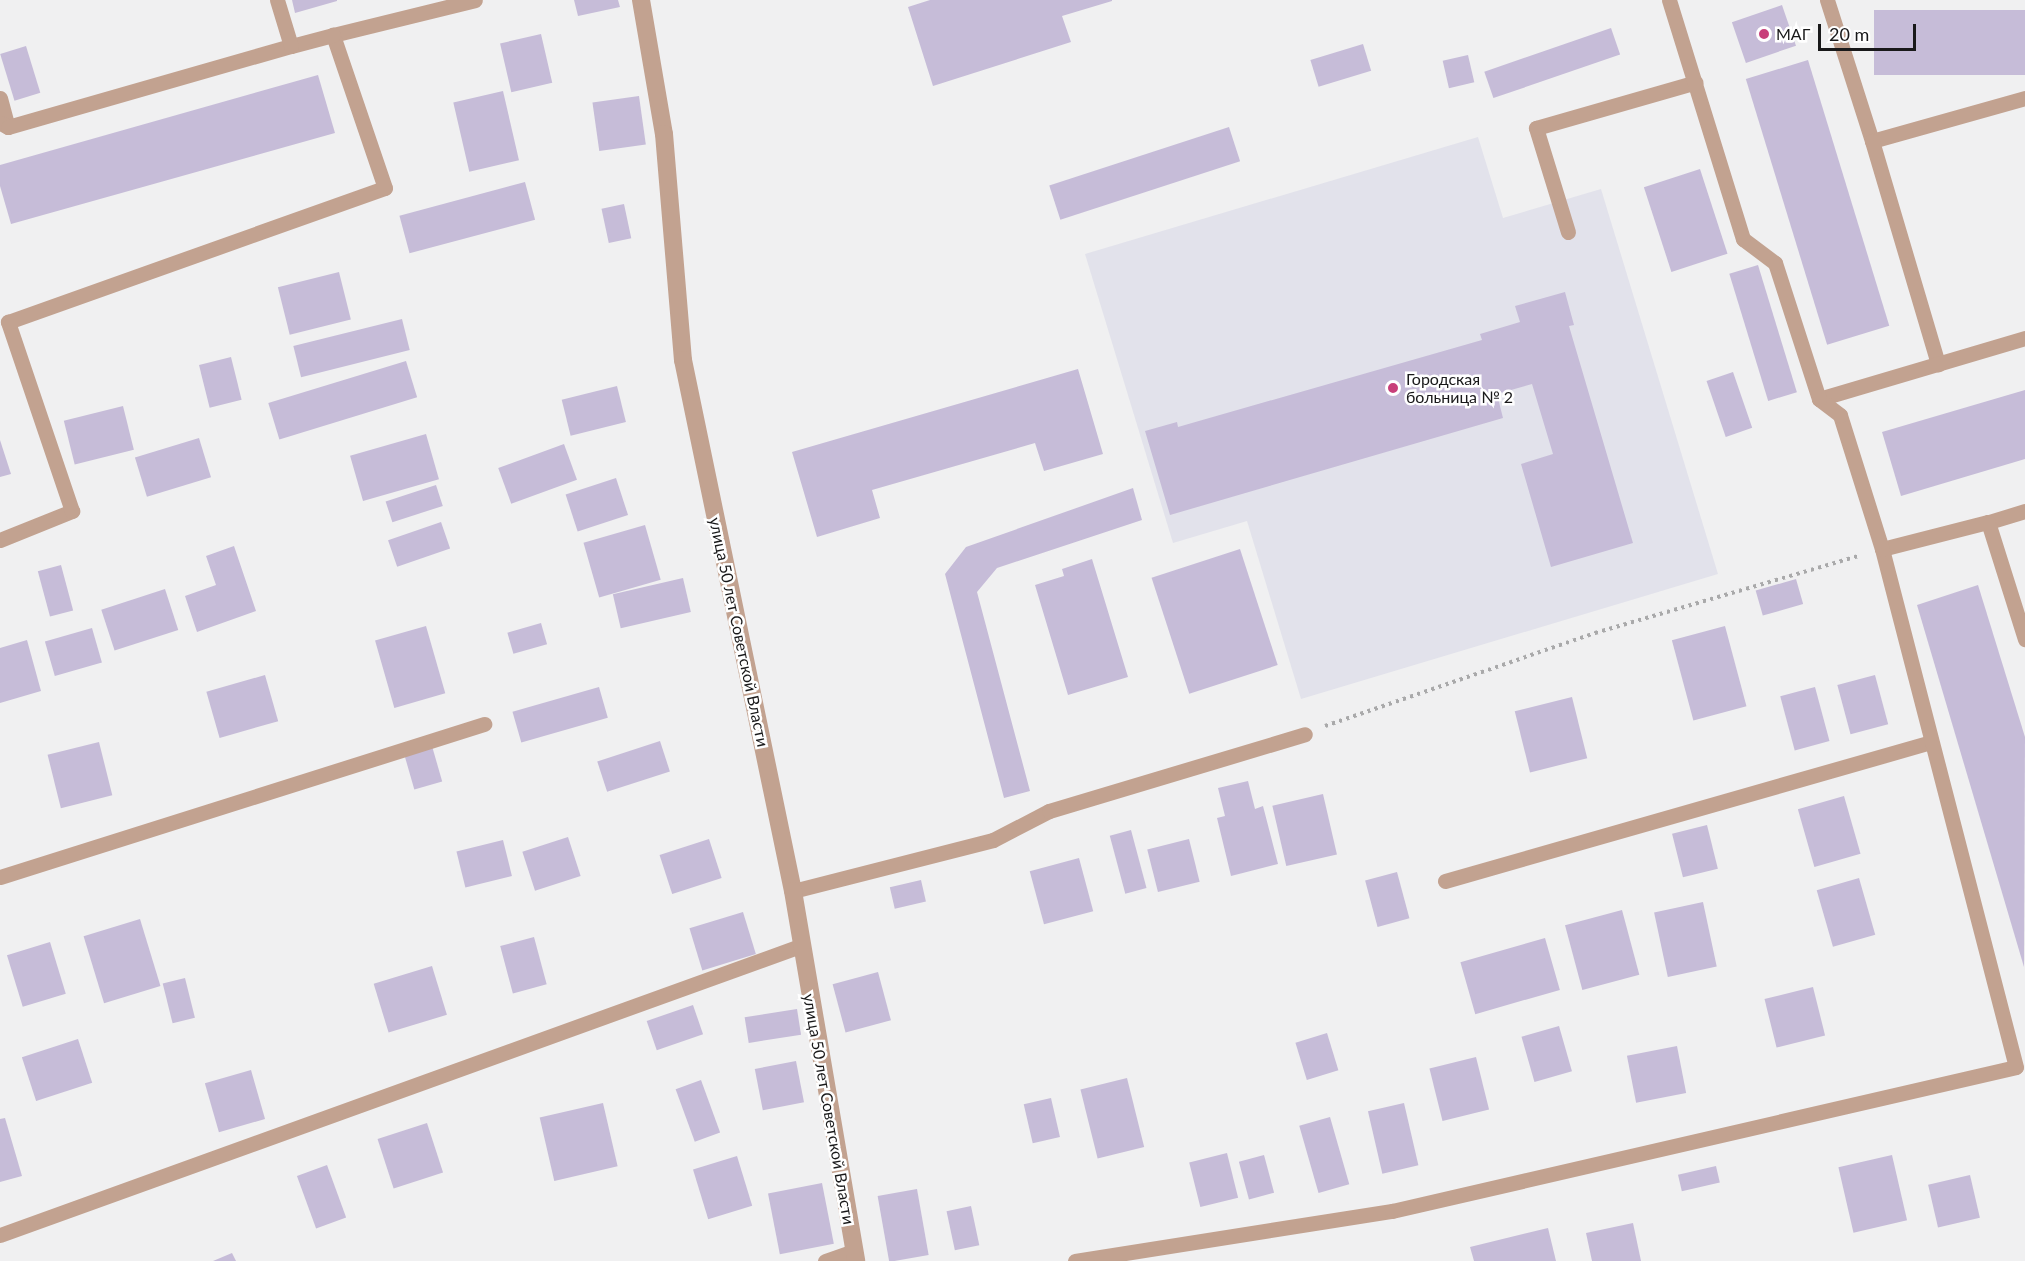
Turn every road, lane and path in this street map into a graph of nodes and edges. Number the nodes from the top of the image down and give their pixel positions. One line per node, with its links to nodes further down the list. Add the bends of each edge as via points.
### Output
1 (277, 0): 7 (lane)
2 (475, 0): 6 (lane)
3 (641, 0): 27 (street, улица 50 лет Советской Власти, via 664,134 683,360)
4 (1670, 0): 8 (lane)
5 (1827, 0): 12 (lane)
6 (333, 35): 7 (lane); 19 (lane, via 385,188 8,322 72,511)
7 (291, 46): 11 (lane)
8 (1696, 82): 13 (lane, via 1536,128); 16 (lane, via 1743,239 1775,262)
9 (0, 98): 11 (lane)
10 (2025, 98): 12 (lane)
11 (4, 125)
12 (1872, 141): 15 (lane)
13 (1568, 232)
14 (2025, 338): 15 (lane)
15 (1938, 364): 16 (lane)
16 (1819, 399): 20 (lane, via 1840,416)
17 (2025, 511): 18 (lane)
18 (1988, 522): 20 (lane); 21 (lane)
19 (0, 540)
20 (1882, 549): 23 (path, via 1595,633); 24 (lane)
21 (2025, 639)
22 (484, 724): 25 (lane)
23 (1305, 734): 27 (lane, via 1049,811 993,840)
24 (1931, 742): 26 (lane); 32 (lane, via 2016,1067 1392,1211)
25 (0, 877)
26 (1445, 881)
27 (793, 891): 28 (street, улица 50 лет Советской Власти)
28 (800, 946): 29 (lane); 30 (street, улица 50 лет Советской Власти)
29 (0, 1235)
30 (855, 1256): 31 (lane)
31 (825, 1261)
32 (1075, 1261)

